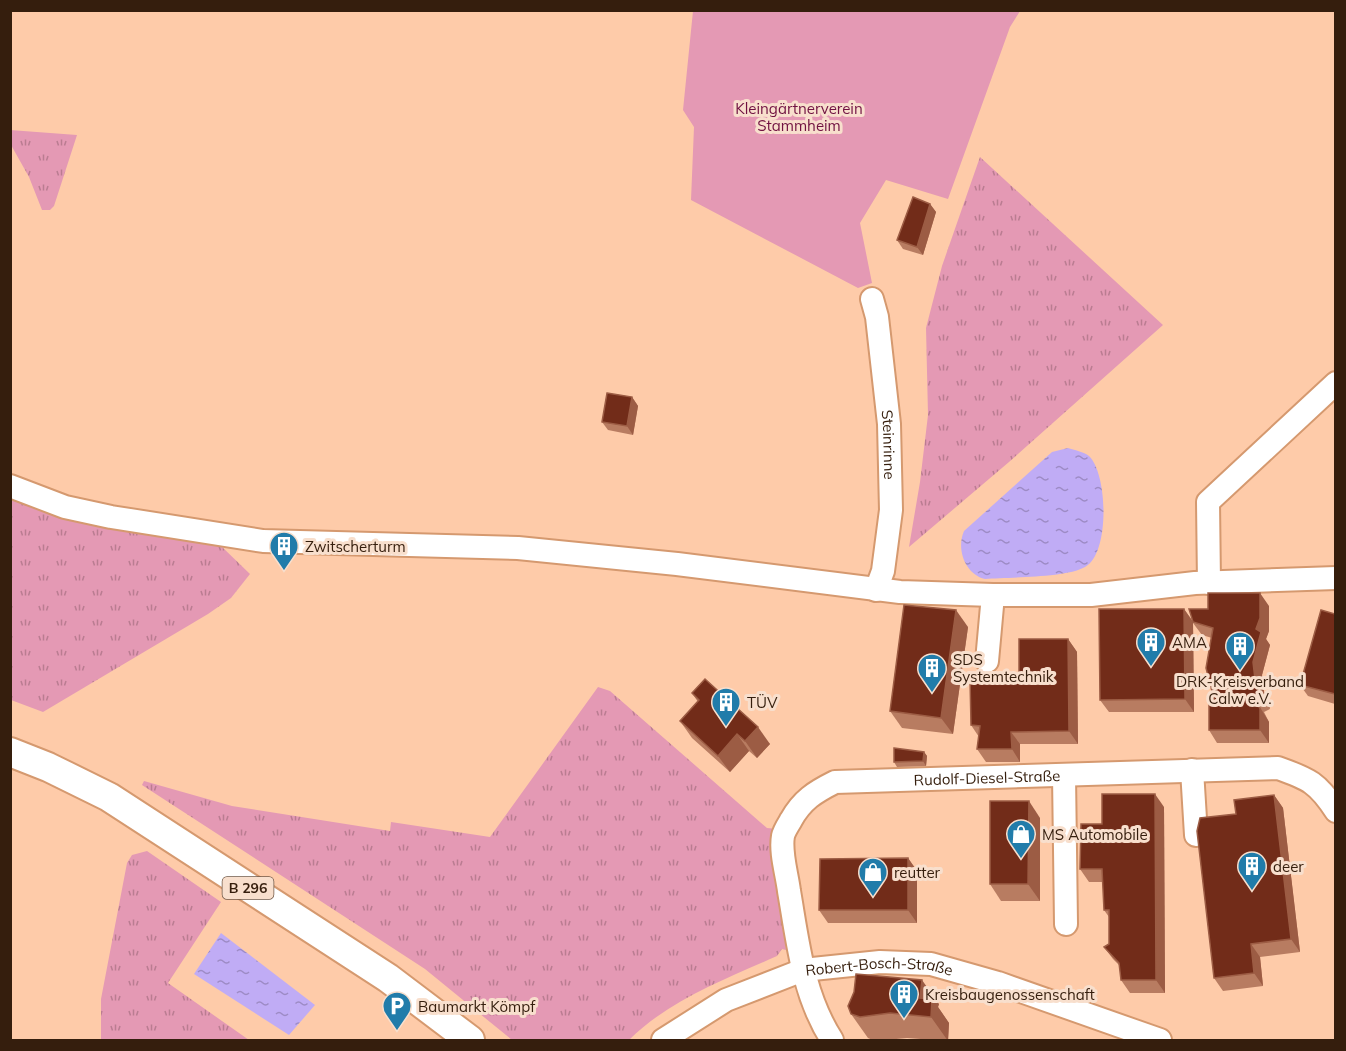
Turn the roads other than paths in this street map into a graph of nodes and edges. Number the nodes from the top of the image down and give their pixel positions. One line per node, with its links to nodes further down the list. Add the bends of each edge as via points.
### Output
1 (872, 299): 6 (street, Steinrinne, via 889,424 891,510 883,571)
2 (1335, 383): 5 (street, via 1208,502)
3 (10, 486): 6 (street, via 77,510 263,541 518,548)
4 (1335, 578): 5 (street)
5 (1209, 583): 7 (street, via 1090,595)
6 (876, 590): 7 (street)
7 (993, 596): 8 (street)
8 (987, 661)
9 (10, 752): 17 (main road, B 296, via 109,797 387,978)
10 (1192, 770): 11 (street, Rudolf-Diesel-Straße); 12 (street, Rudolf-Diesel-Straße, via 1278,768 1307,778 1324,793); 13 (street)
11 (1064, 775): 14 (street); 15 (street, Rudolf-Diesel-Straße, via 835,782 812,794 799,806 783,835)
12 (1335, 811)
13 (1196, 835)
14 (1066, 924)
15 (803, 970): 16 (street, Robert-Bosch-Straße, via 726,1000); 18 (street, Rudolf-Diesel-Straße, via 810,998); 19 (street, Robert-Bosch-Straße, via 880,962 931,964 998,983)
16 (669, 1038)
17 (470, 1041)
18 (832, 1041)
19 (1160, 1041)

